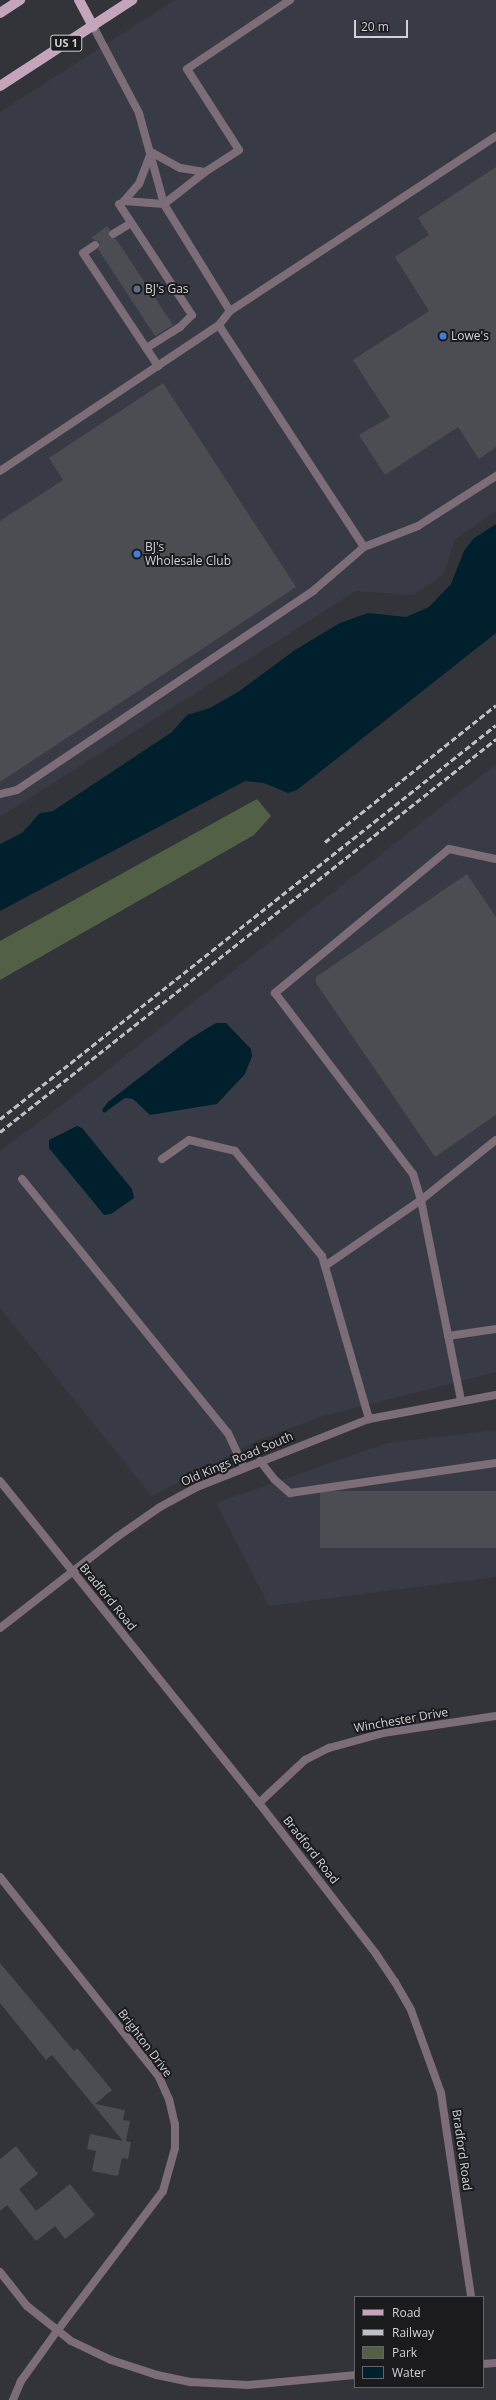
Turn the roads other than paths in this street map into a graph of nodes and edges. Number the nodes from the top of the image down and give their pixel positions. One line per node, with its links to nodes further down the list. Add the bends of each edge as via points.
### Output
1 (20, 0): 5 (main road)
2 (79, 0): 6 (main road)
3 (132, 0): 6 (main road, US 1)
4 (290, 0): 10 (street, via 187,69 239,150)
5 (0, 13)
6 (93, 26): 7 (main road, US 1); 9 (street, via 139,113)
7 (0, 86)
8 (496, 136): 16 (street)
9 (151, 152): 10 (street, via 180,168); 12 (street); 12 (street, via 139,184 124,201)
10 (205, 172): 12 (street)
11 (119, 204): 13 (street)
12 (164, 204): 16 (street)
13 (131, 223): 14 (street); 18 (street, via 192,315 180,327)
14 (113, 234)
15 (95, 244): 18 (street, via 83,253)
16 (230, 311): 17 (street)
17 (219, 325): 19 (street); 22 (street)
18 (146, 348): 19 (street)
19 (158, 366): 20 (street)
20 (0, 471)
21 (496, 476): 22 (street, via 418,526)
22 (364, 548): 23 (street, via 313,591 17,790)
23 (0, 794)
24 (496, 859): 28 (street, via 449,849 275,993 413,1174)
25 (496, 1140): 28 (street)
26 (162, 1160): 29 (street, via 189,1140 235,1151 322,1256)
27 (22, 1179): 37 (street, via 228,1433)
28 (421, 1200): 29 (street); 31 (street)
29 (325, 1266): 34 (street)
30 (496, 1329): 31 (street)
31 (448, 1336): 33 (street)
32 (496, 1395): 33 (street, Old Kings Road South)
33 (461, 1401): 34 (street, Old Kings Road South)
34 (369, 1419): 35 (street, Old Kings Road South)
35 (260, 1461): 36 (street, via 275,1480 290,1493); 37 (street, Old Kings Road South)
36 (496, 1463)
37 (244, 1467): 39 (street, Old Kings Road South, via 197,1487 160,1507)
38 (0, 1481): 39 (street, Bradford Road)
39 (72, 1571): 40 (street, Old Kings Road South); 42 (street, Bradford Road)
40 (0, 1628)
41 (496, 1716): 42 (street, Winchester Drive, via 383,1733 329,1748 305,1760)
42 (259, 1803): 45 (street, Bradford Road, via 376,1954 411,2010 428,2050 441,2093)
43 (0, 1877): 46 (street, Brighton Drive, via 159,2077 170,2099 175,2124 175,2148 163,2191)
44 (0, 2272): 46 (street, via 27,2306)
45 (471, 2296)
46 (57, 2331): 49 (street, via 111,2360 157,2376 191,2382 248,2385); 50 (street, Brighton Drive, via 21,2381)
47 (496, 2363): 48 (street)
48 (484, 2364)
49 (354, 2375)
50 (13, 2400)

